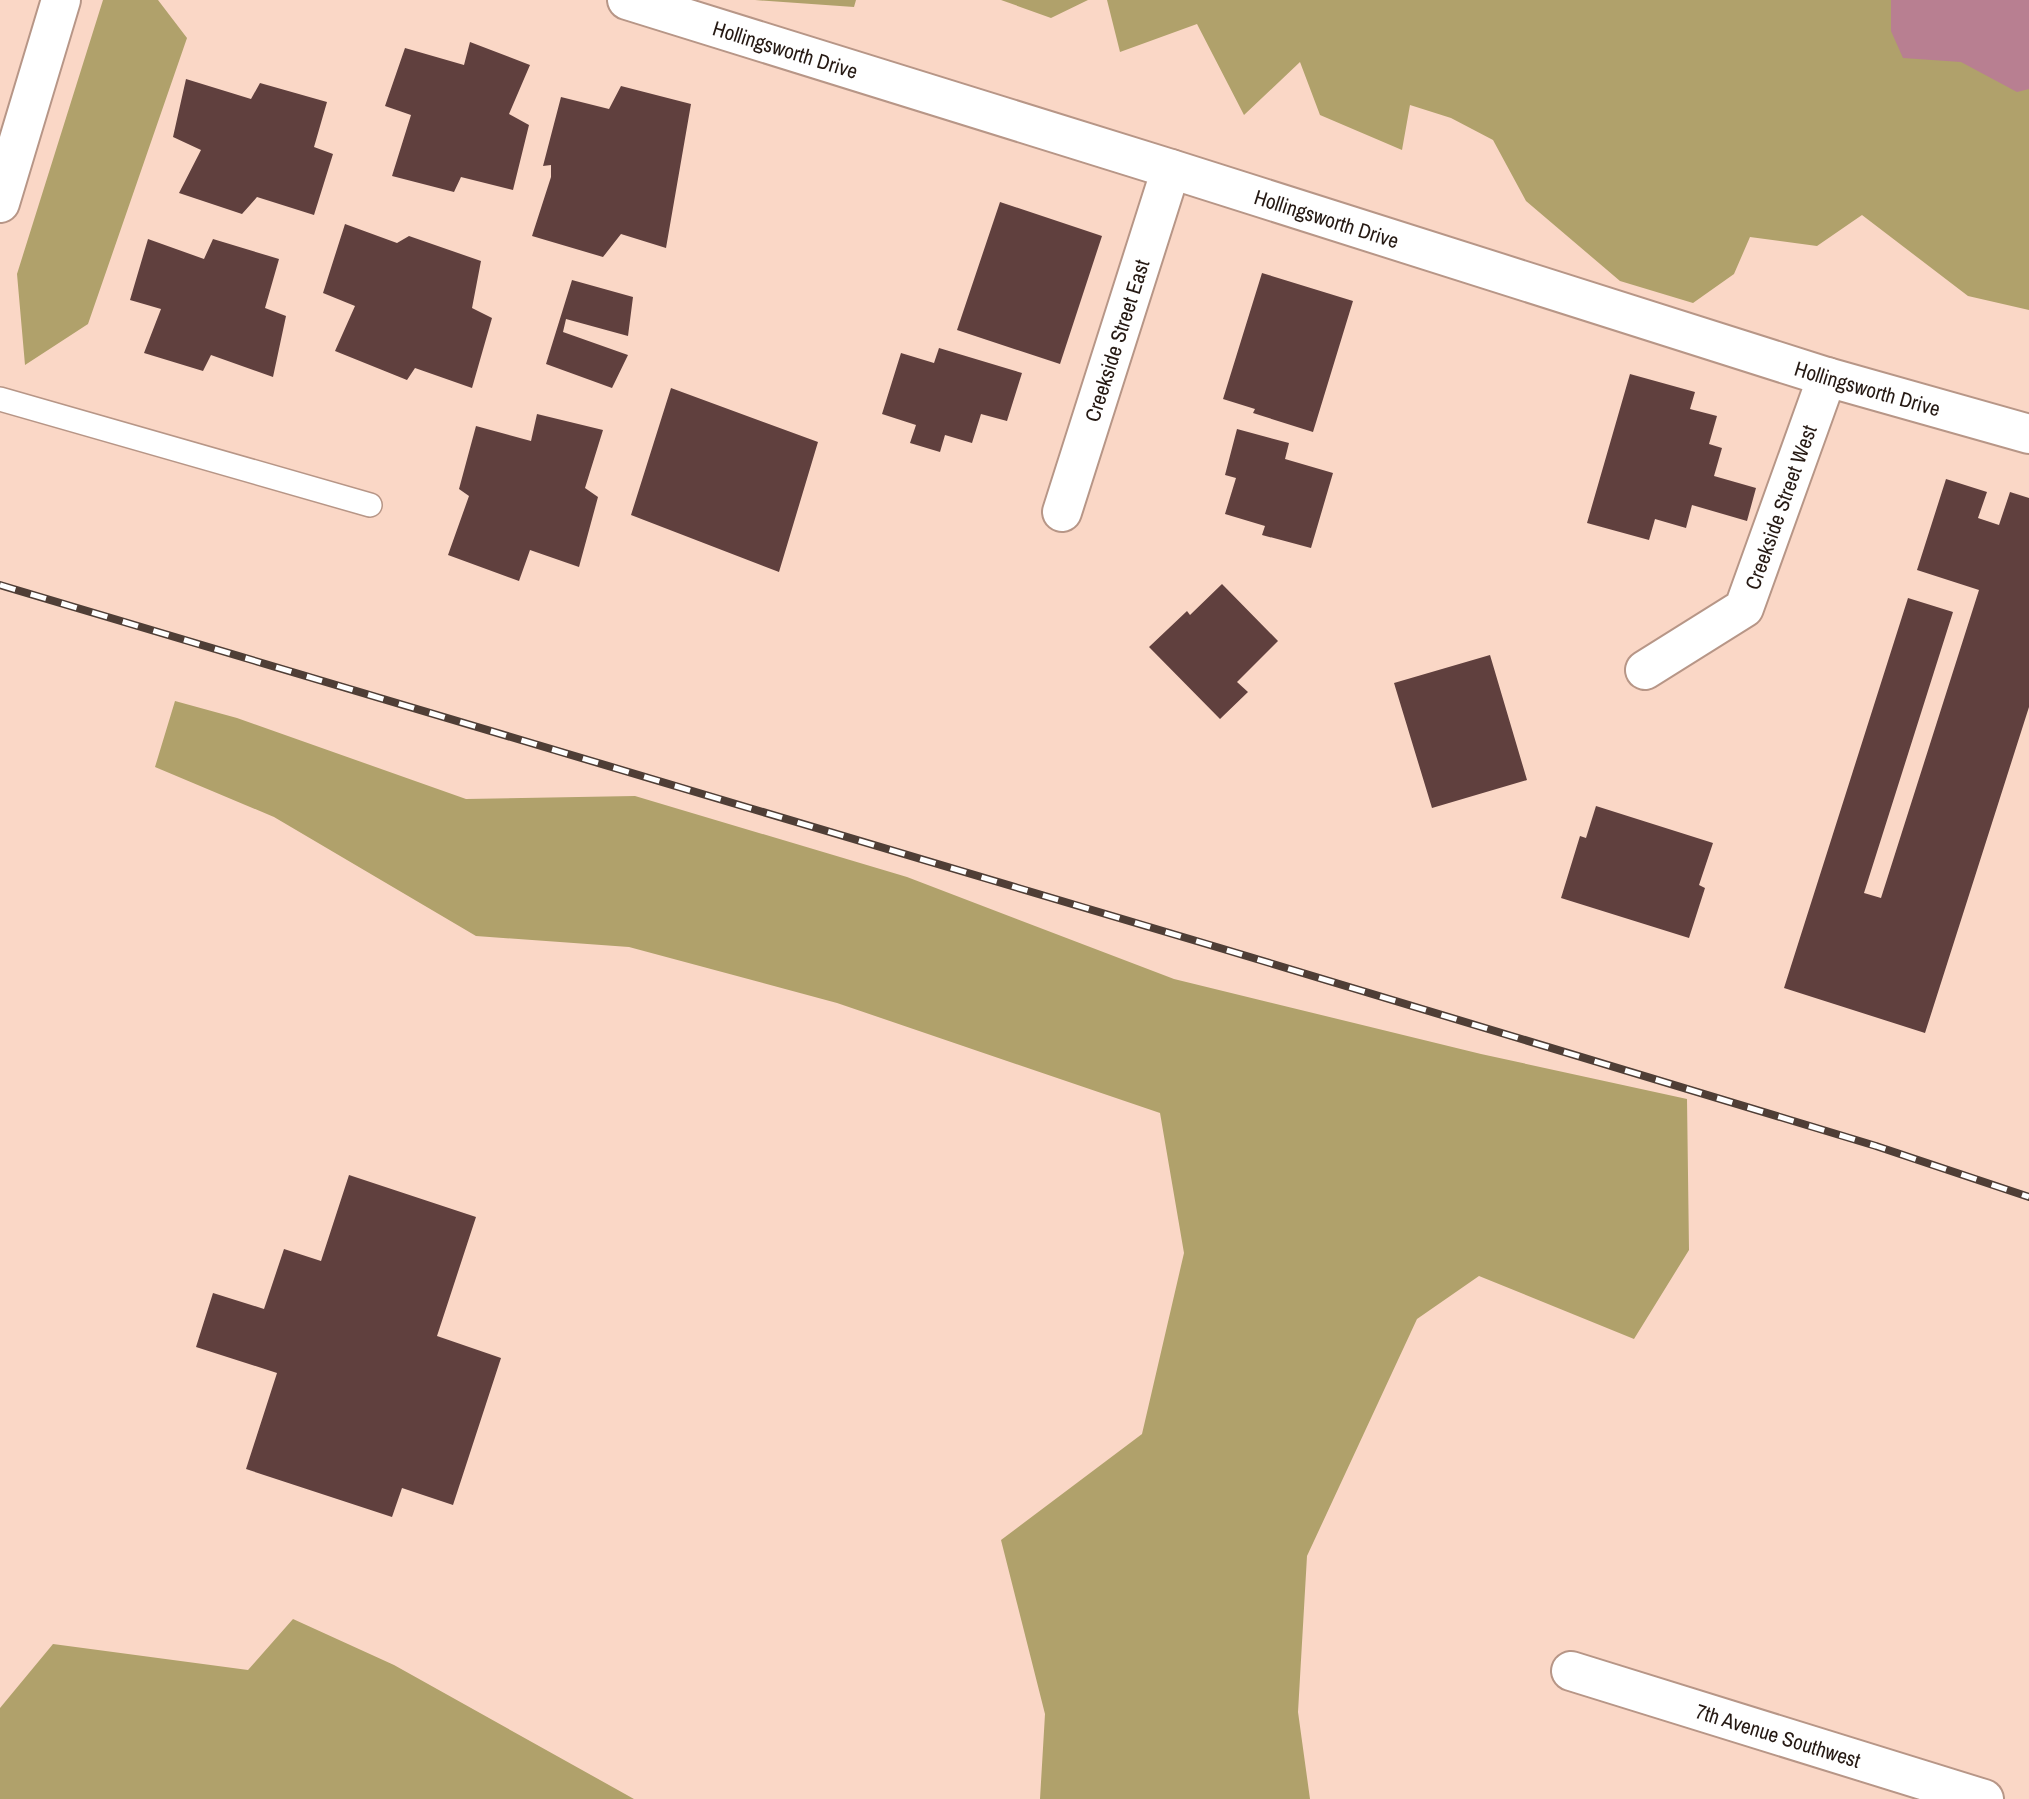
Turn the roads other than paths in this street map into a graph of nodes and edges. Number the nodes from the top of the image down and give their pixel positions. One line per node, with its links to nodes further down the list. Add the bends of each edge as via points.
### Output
1 (61, 0): 4 (street)
2 (627, 0): 3 (street, Hollingsworth Drive)
3 (1171, 169): 5 (street, Hollingsworth Drive); 9 (street, Creekside Street East)
4 (0, 203)
5 (1827, 377): 7 (street, Hollingsworth Drive); 10 (street, Creekside Street West, via 1744,608)
6 (0, 399): 8 (lane)
7 (2029, 434)
8 (370, 505)
9 (1062, 512)
10 (1645, 670)
11 (1571, 1671): 12 (street, 7th Avenue Southwest)
12 (1984, 1799)

